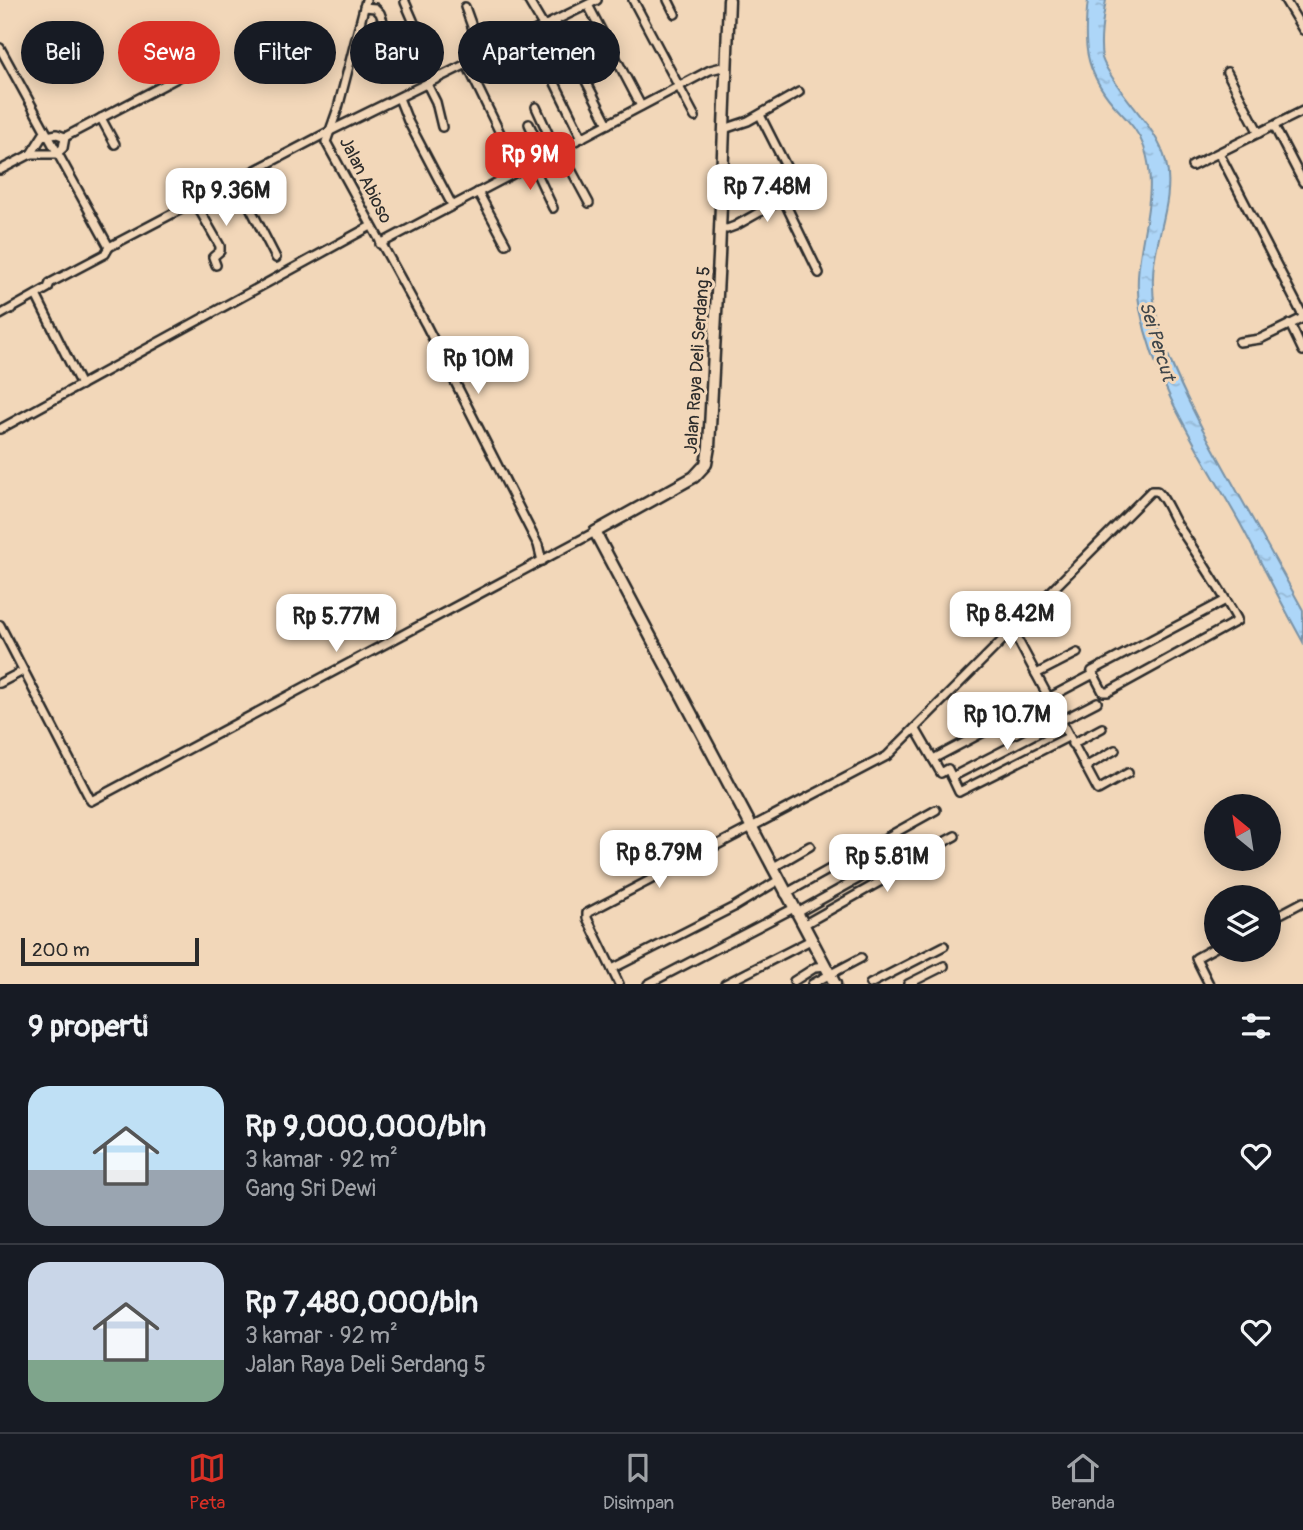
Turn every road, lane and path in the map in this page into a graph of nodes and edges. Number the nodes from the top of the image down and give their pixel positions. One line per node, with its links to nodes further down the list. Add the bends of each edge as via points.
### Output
1 (528, 0): 15 (street)
2 (597, 0): 9 (street)
3 (633, 0): 26 (street)
4 (668, 0): 11 (street)
5 (729, 0): 19 (street, Jalan Raya Deli Serdang 5)
6 (1285, 0): 17 (street)
7 (405, 2): 13 (street)
8 (365, 4): 12 (street, via 375,8); 39 (street)
9 (588, 5): 16 (street); 29 (street)
10 (465, 7): 14 (street)
11 (675, 14)
12 (383, 21)
13 (413, 21)
14 (470, 21)
15 (540, 21)
16 (555, 21)
17 (1303, 30)
18 (0, 48): 42 (street)
19 (722, 67): 26 (street); 40 (street, Jalan Raya Deli Serdang 5)
20 (1227, 72): 41 (street)
21 (166, 84): 34 (street)
22 (427, 84): 28 (street); 38 (street)
23 (476, 84): 54 (street)
24 (555, 84): 44 (street)
25 (587, 84): 36 (street)
26 (679, 86): 29 (street); 33 (street)
27 (800, 92): 32 (street)
28 (399, 98): 39 (street); 63 (street)
29 (641, 106): 36 (street)
30 (536, 107): 46 (street)
31 (1303, 111): 37 (street)
32 (760, 115): 40 (street); 58 (street)
33 (695, 117)
34 (101, 118): 43 (street); 45 (street)
35 (528, 124): 50 (street)
36 (608, 124): 44 (street)
37 (1274, 126): 41 (street); 56 (street)
38 (442, 127)
39 (335, 129): 55 (street); 65 (street, Jalan Abioso, via 326,142)
40 (724, 129): 66 (street, Jalan Raya Deli Serdang 5)
41 (1259, 133): 47 (street)
42 (46, 134): 43 (street); 48 (street); 49 (street)
43 (65, 137): 49 (street)
44 (582, 138): 46 (street)
45 (115, 144)
46 (558, 150): 50 (street); 62 (street)
47 (1219, 153): 53 (street); 75 (street)
48 (31, 154): 49 (street); 52 (street)
49 (56, 154): 69 (street)
50 (544, 157): 51 (street)
51 (532, 163): 54 (street); 64 (street)
52 (1, 166)
53 (1192, 166)
54 (518, 170): 59 (street)
55 (236, 180): 61 (street); 70 (street)
56 (1303, 182)
57 (806, 186): 58 (street)
58 (798, 190): 60 (street)
59 (478, 192): 63 (street); 68 (street)
60 (783, 199): 66 (street, via 735,226); 72 (street)
61 (195, 202): 69 (street); 71 (street, via 220,246 213,257)
62 (589, 203)
63 (452, 205): 67 (street)
64 (553, 208)
65 (372, 226): 67 (street, Jalan Abioso); 79 (street)
66 (720, 228): 81 (street, Jalan Raya Deli Serdang 5, via 706,464 694,477)
67 (380, 244): 82 (street, Jalan Abioso, via 503,475)
68 (506, 244)
69 (109, 247): 73 (street, via 105,254)
70 (276, 258)
71 (216, 265)
72 (819, 273)
73 (36, 295): 74 (street); 79 (street)
74 (0, 315)
75 (1303, 317): 76 (street)
76 (1290, 324): 77 (street, via 1260,339); 78 (street)
77 (1239, 342)
78 (1303, 351)
79 (80, 385): 80 (street)
80 (0, 429)
81 (595, 533): 82 (street); 103 (street)
82 (542, 561): 87 (street, via 91,801)
83 (1227, 600): 83 (street, via 1092,671 1103,692 1236,623); 85 (street, via 1161,494 1151,491)
84 (0, 625): 87 (street)
85 (1012, 629): 88 (street); 94 (street)
86 (1077, 653): 88 (street)
87 (23, 671): 90 (street)
88 (1036, 674): 91 (street)
89 (1090, 676): 91 (street)
90 (0, 683)
91 (1048, 698): 93 (street); 98 (street)
92 (1097, 702): 93 (street)
93 (1060, 721): 96 (street); 101 (street)
94 (915, 728): 98 (street); 103 (street, via 883,759)
95 (1102, 728): 96 (street)
96 (1070, 741): 99 (street); 101 (street, via 959,792)
97 (1115, 750): 99 (street)
98 (933, 759): 101 (street, via 941,773 948,769)
99 (1085, 767): 100 (street, via 1098,790)
100 (1128, 773)
101 (952, 777)
102 (936, 810): 109 (street)
103 (752, 828): 107 (street); 119 (street, via 587,913)
104 (956, 836): 113 (street)
105 (810, 846): 107 (street)
106 (899, 856): 111 (street)
107 (772, 868): 108 (street)
108 (779, 880): 109 (street); 119 (street)
109 (785, 894): 111 (street)
110 (1303, 902): 112 (street)
111 (795, 911): 113 (street); 123 (street)
112 (1281, 914)
113 (803, 925): 114 (street)
114 (811, 940): 120 (street); 124 (street)
115 (944, 946): 126 (street)
116 (1204, 954): 128 (street, via 1196,958)
117 (861, 958): 120 (street)
118 (944, 966): 127 (street)
119 (612, 969): 122 (street)
120 (830, 975): 121 (street, via 816,967); 125 (street)
121 (794, 981)
122 (620, 984)
123 (649, 984)
124 (725, 984)
125 (812, 984)
126 (870, 984)
127 (908, 984)
128 (1209, 984)

